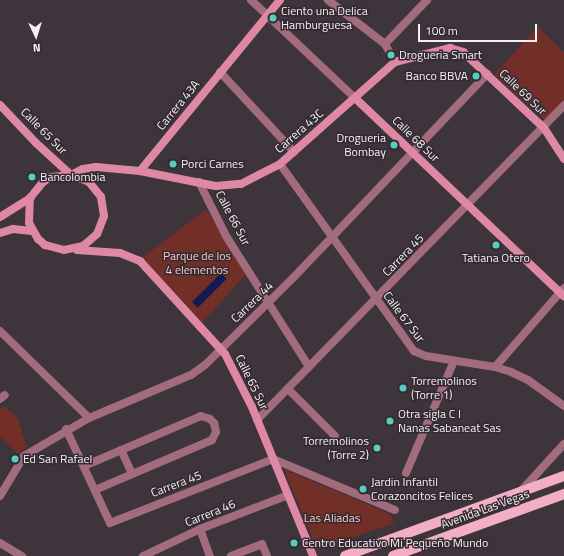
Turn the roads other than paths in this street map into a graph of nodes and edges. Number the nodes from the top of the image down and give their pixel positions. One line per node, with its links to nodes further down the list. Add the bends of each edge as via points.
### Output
1 (251, 0): 5 (street, Calle 68 Sur)
2 (280, 0): 5 (street, Carrera 43A)
3 (328, 0): 6 (street)
4 (426, 0): 6 (street)
5 (267, 16): 8 (street, Carrera 43A); 10 (street, Calle 68 Sur)
6 (385, 44): 7 (street)
7 (395, 62): 9 (street, Calle 69 Sur, via 457,49); 10 (street, Carrera 43C)
8 (220, 72): 14 (street); 18 (street, Carrera 43A)
9 (487, 74): 13 (street, Calle 69 Sur); 15 (street, Carrera 44)
10 (355, 98): 14 (street, Carrera 43C); 15 (street, Calle 68 Sur)
11 (0, 105): 19 (street, Calle 65 Sur)
12 (564, 105): 13 (street, Carrera 45)
13 (544, 128): 16 (street, Calle 69 Sur); 22 (street, Carrera 45)
14 (294, 152): 17 (street, Carrera 43C)
15 (413, 153): 22 (street, Calle 68 Sur); 26 (street, Carrera 44)
16 (564, 159)
17 (280, 164): 20 (street, Carrera 43C, via 241,184 216,186); 26 (street, Calle 67 Sur)
18 (140, 171): 19 (street, via 96,167 83,169); 20 (street, Carrera 43C)
19 (71, 175): 21 (street, via 61,174 42,182); 27 (street, via 89,182 96,189 104,211 97,234 91,241)
20 (199, 182): 30 (street, Calle 66 Sur, via 226,236)
21 (30, 198): 23 (street); 24 (street, via 27,214)
22 (468, 205): 28 (street, Calle 68 Sur); 29 (street, Carrera 45)
23 (0, 217)
24 (32, 231): 25 (street, via 13,229); 27 (street, via 46,245)
25 (0, 233)
26 (334, 236): 29 (street, Calle 67 Sur); 30 (street, Carrera 44)
27 (74, 250): 32 (street, Calle 65 Sur, via 120,253 140,261)
28 (562, 292): 35 (street)
29 (376, 299): 33 (street, Calle 67 Sur, via 419,355); 34 (street, Carrera 45)
30 (269, 301): 32 (street, Carrera 44); 34 (street, Calle 66 Sur)
31 (0, 331): 38 (street)
32 (220, 350): 38 (street, Carrera 44, via 191,375); 39 (street, Calle 65 Sur, via 227,358)
33 (454, 360): 35 (street, Calle 67 Sur); 46 (street)
34 (309, 367): 36 (street, Carrera 45)
35 (495, 367): 37 (street, Calle 67 Sur, via 528,380)
36 (288, 389): 39 (street, Carrera 45); 41 (street)
37 (564, 406)
38 (89, 418): 40 (street, Carrera 44)
39 (257, 420): 44 (street, Calle 65 Sur)
40 (66, 429): 45 (street); 53 (street, Carrera 44, via 24,456)
41 (335, 436)
42 (564, 444): 50 (street)
43 (121, 450): 45 (street); 47 (street); 47 (street, via 201,416 214,423 215,436 212,440)
44 (273, 459): 49 (street, Carrera 45, via 110,523); 52 (street, Calle 65 Sur); 54 (street)
45 (84, 466): 49 (street)
46 (406, 473)
47 (132, 474): 49 (street)
48 (564, 476): 50 (main road, Avenida Las Vegas)
49 (95, 490)
50 (520, 492): 63 (main road, Avenida Las Vegas)
51 (564, 494): 64 (main road, Avenida Las Vegas)
52 (288, 495): 55 (street, Carrera 46); 62 (street, Calle 65 Sur)
53 (0, 496)
54 (395, 510)
55 (200, 529): 58 (street, Carrera 46); 59 (street)
56 (0, 543): 57 (street)
57 (22, 556)
58 (142, 556)
59 (210, 556)
60 (231, 556): 61 (street, via 262,544)
61 (267, 556)
62 (313, 556)
63 (345, 556)
64 (393, 556)

